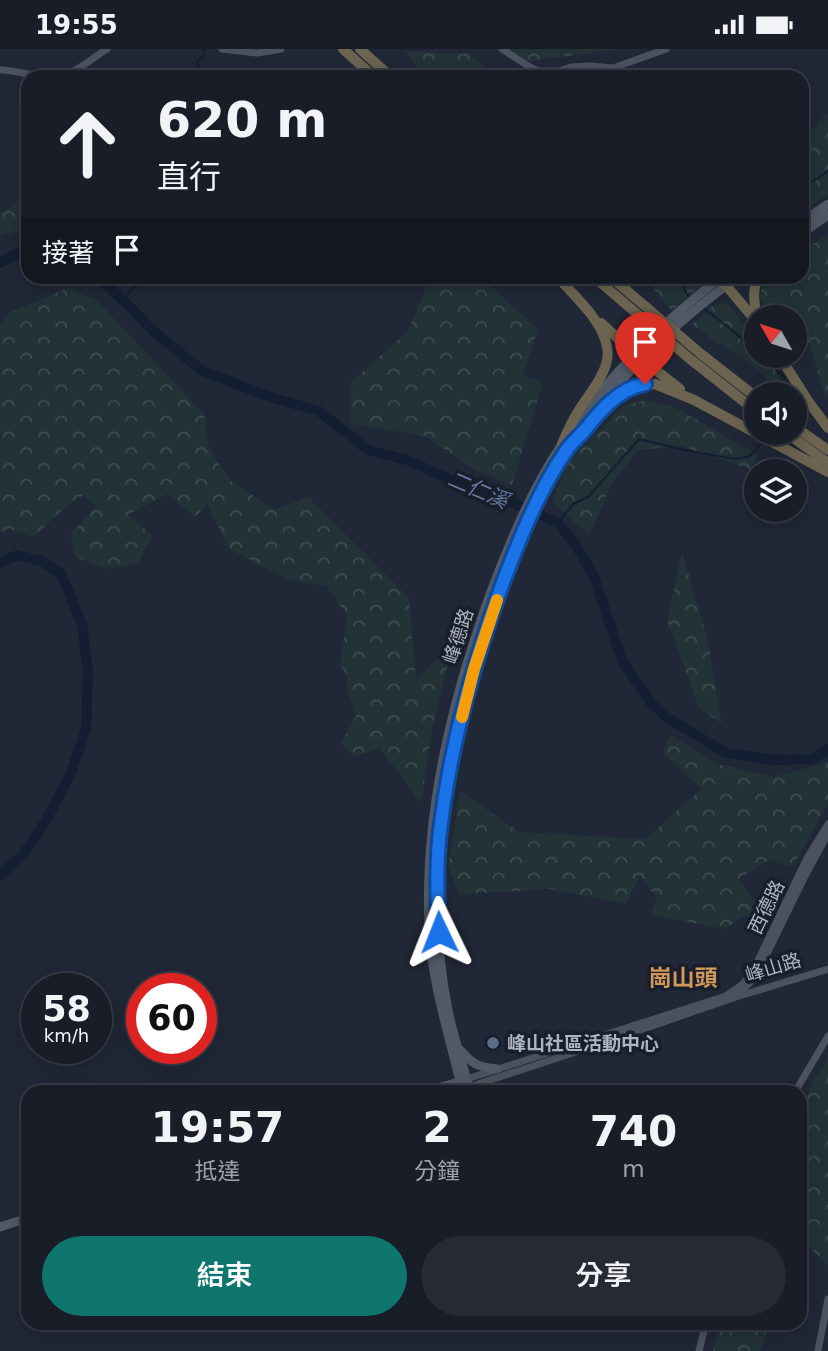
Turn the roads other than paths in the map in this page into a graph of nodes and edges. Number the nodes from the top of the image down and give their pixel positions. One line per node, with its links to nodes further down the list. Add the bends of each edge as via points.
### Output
1 (107, 49): 8 (street)
2 (222, 49): 3 (street, via 257,53)
3 (281, 49)
4 (502, 49): 11 (street)
5 (666, 49): 12 (street, via 613,68)
6 (354, 51): 9 (highway); 10 (highway)
7 (0, 70): 13 (street)
8 (74, 70)
9 (369, 70)
10 (381, 70)
11 (536, 70)
12 (563, 70)
13 (21, 71)
14 (828, 204): 16 (main road)
15 (828, 215): 17 (main road)
16 (809, 217)
17 (809, 228)
18 (564, 284): 27 (highway)
19 (604, 284): 26 (highway)
20 (617, 284): 26 (highway)
21 (716, 284): 28 (main road, 峰德路)
22 (725, 284): 24 (highway)
23 (755, 284): 25 (highway)
24 (744, 305)
25 (755, 305)
26 (636, 306): 30 (highway); 31 (highway, via 690,359)
27 (591, 314): 28 (highway); 36 (highway, via 608,345 607,366 572,422)
28 (637, 356): 32 (highway); 36 (main road, 峰德路, via 599,395)
29 (787, 368): 33 (highway)
30 (744, 392)
31 (744, 393)
32 (694, 400): 36 (highway, via 655,384 634,386 604,407); 39 (highway)
33 (828, 428)
34 (807, 435): 37 (highway)
35 (804, 445): 38 (highway)
36 (563, 448): 46 (main road, 峰德路, via 514,532 486,607 452,757 439,846 438,909)
37 (828, 450)
38 (828, 463)
39 (828, 473)
40 (828, 824): 43 (street, 西德路, via 752,973)
41 (828, 834): 44 (street, 西德路, via 756,975)
42 (828, 969): 44 (street, 峰山路)
43 (726, 996): 44 (street); 47 (street, 峰山路)
44 (736, 997): 48 (street, 峰山路)
45 (828, 1035): 51 (street)
46 (456, 1050): 47 (main road, via 474,1065); 48 (main road, 峰德路); 49 (main road, via 452,1072)
47 (497, 1069): 48 (street, 峰山路)
48 (464, 1084): 50 (main road, 峰山路)
49 (442, 1085)
50 (458, 1085)
51 (799, 1085)
52 (21, 1220): 54 (main road)
53 (21, 1226): 55 (main road)
54 (0, 1227)
55 (0, 1233)
56 (828, 1299): 59 (street)
57 (704, 1330): 58 (street)
58 (699, 1351)
59 (818, 1351)

